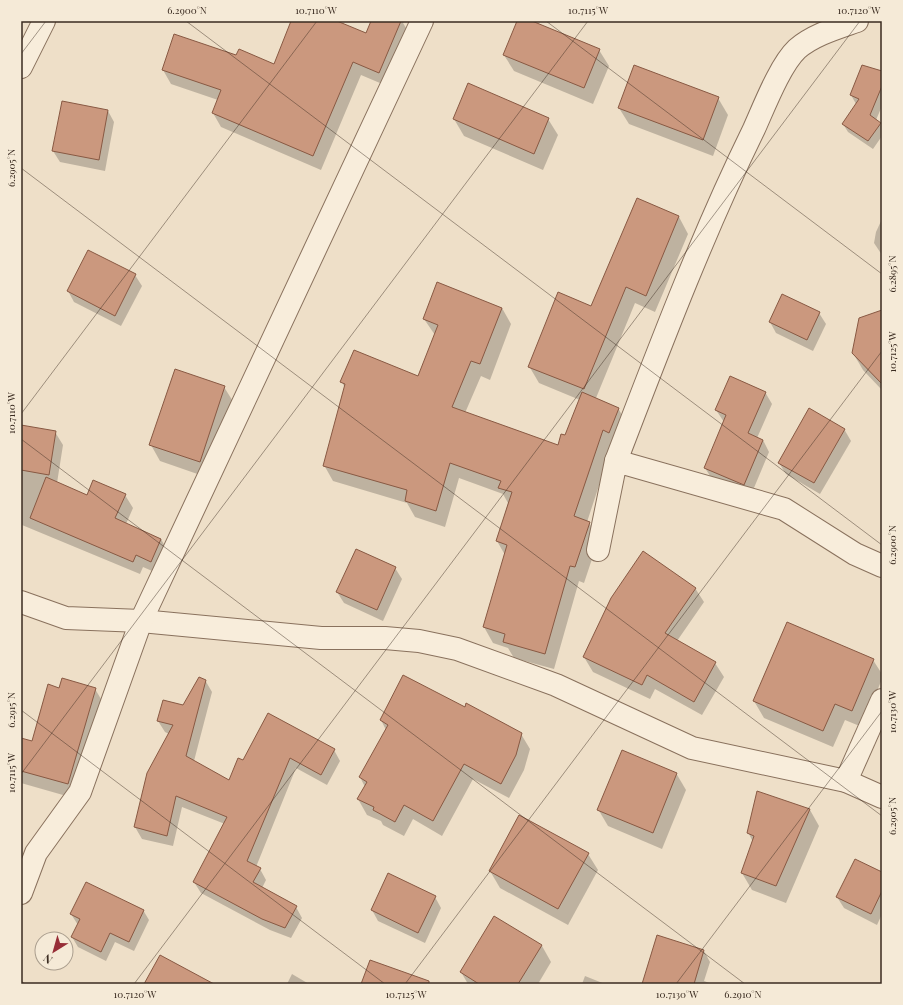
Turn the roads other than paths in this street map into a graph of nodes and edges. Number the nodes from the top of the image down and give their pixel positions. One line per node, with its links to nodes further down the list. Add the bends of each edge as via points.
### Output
1 (44, 21): 4 (street)
2 (422, 21): 9 (street)
3 (857, 21): 5 (street, via 823,33 797,49 782,70 722,194 670,318)
4 (21, 67)
5 (616, 461): 6 (street); 7 (street, via 784,509 855,554)
6 (598, 550)
7 (882, 566)
8 (21, 602): 9 (street, via 66,618)
9 (141, 622): 11 (street, via 321,638 385,638 419,641 457,649 556,685 692,748); 13 (street, via 80,792 36,853)
10 (882, 700): 11 (street)
11 (846, 781): 12 (street)
12 (882, 797)
13 (21, 893)

